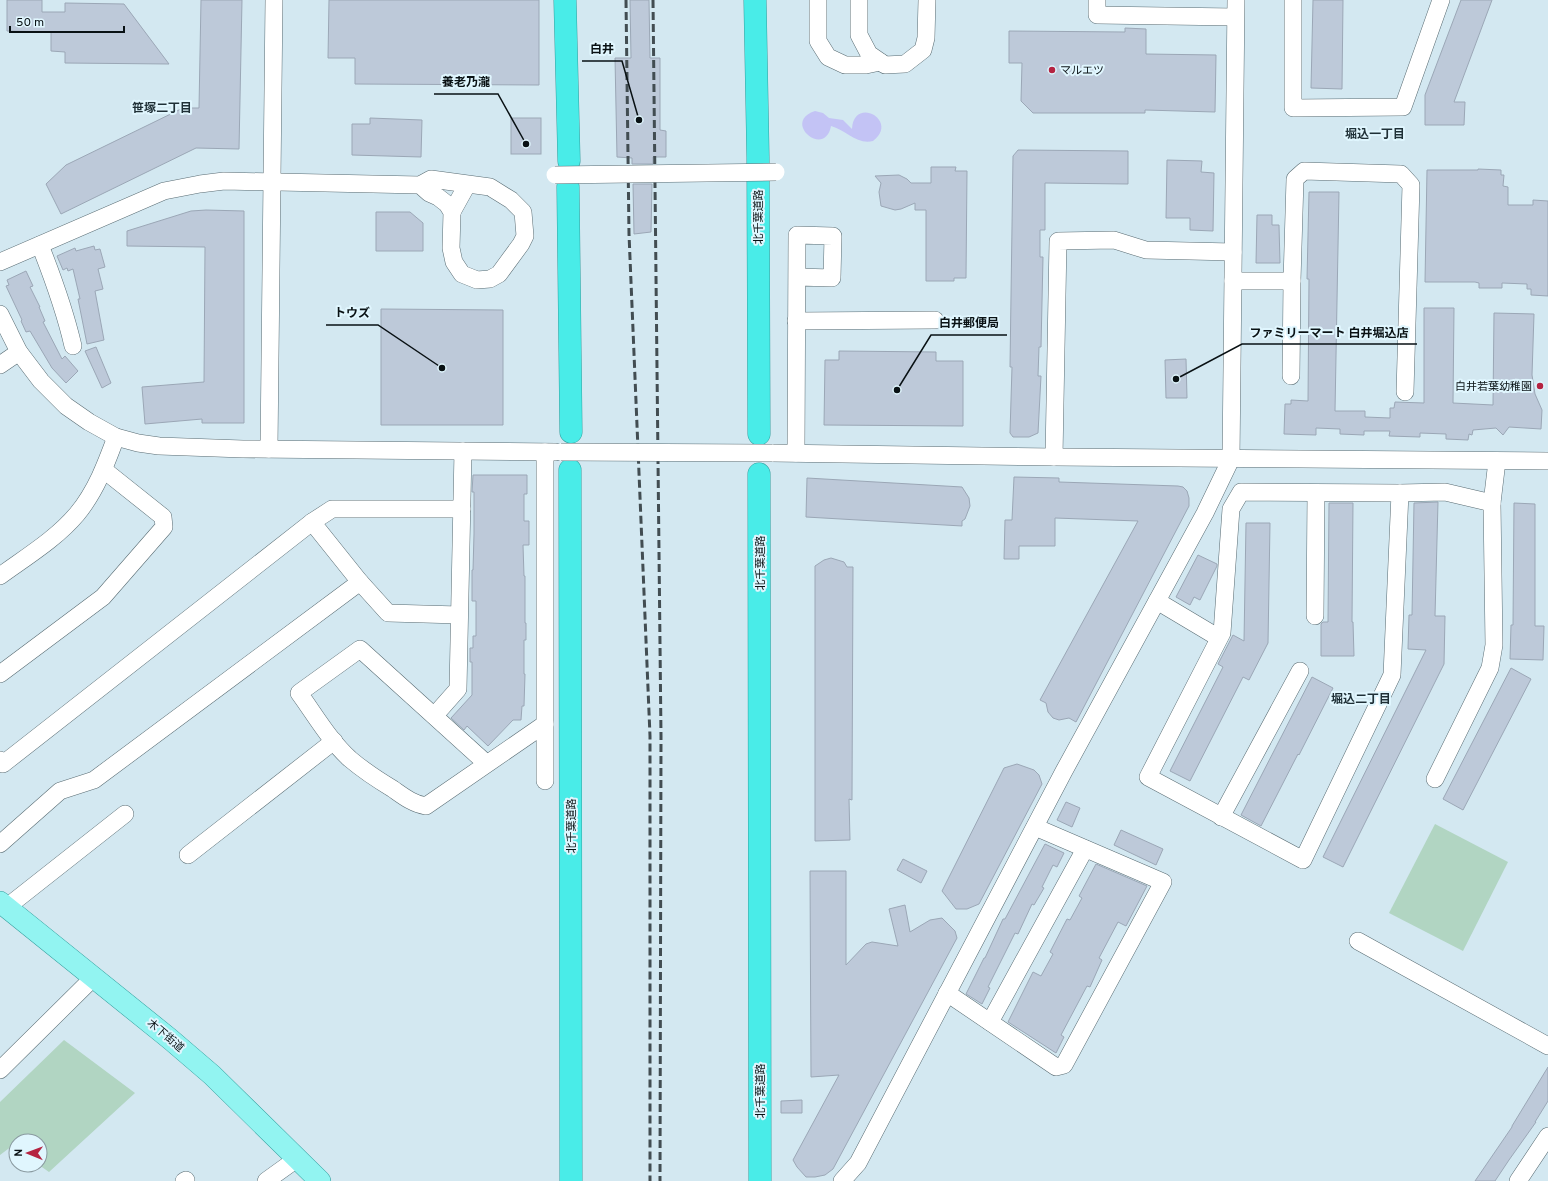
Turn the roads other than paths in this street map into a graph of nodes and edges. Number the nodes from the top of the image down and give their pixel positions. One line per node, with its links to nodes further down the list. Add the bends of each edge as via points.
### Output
1 (274, 0): 15 (street)
2 (566, 0): 14 (highway)
3 (755, 0): 34 (highway, 北千葉道路)
4 (818, 0): 12 (street, via 818,41 828,57 845,65)
5 (859, 0): 12 (street, via 859,34 869,54)
6 (927, 0): 12 (street, via 926,38 923,50 905,64 885,65)
7 (1097, 0): 11 (street, via 1097,16)
8 (1236, 0): 11 (street)
9 (1293, 0): 10 (street, via 1293,108 1403,107)
10 (1441, 0)
11 (1235, 17): 20 (street)
12 (880, 62)
13 (776, 172): 14 (street, bridge)
14 (564, 174): 33 (highway)
15 (271, 182): 16 (street); 19 (street, via 224,181 164,191); 36 (street)
16 (420, 185): 17 (street, via 431,179); 18 (street, via 447,204)
17 (468, 185): 18 (street); 18 (street, via 490,188 511,200 523,212 525,236 499,274 490,279 477,280 462,274 454,262 451,248)
18 (452, 212)
19 (40, 245): 21 (street); 28 (street, via 58,290)
20 (1233, 252): 23 (street); 39 (street, via 1146,250 1114,240 1058,240)
21 (0, 262)
22 (797, 277): 27 (street)
23 (1233, 281): 24 (street); 41 (street)
24 (1292, 281): 31 (street); 32 (street, via 1295,179 1304,171 1401,174 1411,185)
25 (0, 314): 29 (street)
26 (935, 320): 27 (street)
27 (796, 321): 38 (street)
28 (73, 346)
29 (19, 352): 30 (street); 35 (street, via 41,381 66,406)
30 (0, 366)
31 (1291, 376)
32 (1405, 392)
33 (570, 432)
34 (759, 434)
35 (116, 437): 36 (street, via 159,446); 44 (street)
36 (269, 449): 37 (street)
37 (463, 451): 40 (street); 49 (street)
38 (796, 453): 39 (street); 40 (street, bridge)
39 (1054, 457): 41 (street)
40 (559, 458): 60 (street); 83 (highway, 北千葉道路)
41 (1231, 459): 42 (street); 53 (street)
42 (1497, 461): 43 (street); 48 (street)
43 (1548, 461)
44 (104, 470): 51 (street, via 77,514 56,534); 58 (street, via 163,517 164,527 103,597)
45 (759, 474): 84 (highway, 北千葉道路)
46 (1316, 492): 47 (street); 55 (street); 56 (street, via 1241,492 1231,509 1222,633)
47 (1400, 493): 48 (street, via 1445,492); 67 (street, via 1392,675 1303,860)
48 (1492, 503): 64 (street, via 1494,644 1490,668)
49 (462, 509): 50 (street, via 332,509); 54 (street)
50 (312, 522): 52 (street); 62 (street, via 3,764)
51 (0, 576)
52 (360, 582): 54 (street, via 388,613); 69 (street, via 94,780 60,791)
53 (1157, 601): 56 (street); 68 (street)
54 (459, 615): 59 (street, via 458,689)
55 (1315, 616)
56 (1219, 638): 67 (street, via 1148,777)
57 (1300, 671): 67 (street)
58 (0, 674)
59 (435, 715): 61 (street, via 360,649 299,693); 63 (street)
60 (545, 724): 63 (street); 65 (street)
61 (334, 741): 63 (street, via 350,758 378,780 417,804 426,806); 71 (street)
62 (0, 760)
63 (487, 764)
64 (1435, 779)
65 (545, 781)
66 (125, 814): 72 (street)
67 (1222, 817)
68 (1035, 827): 70 (street); 75 (street)
69 (0, 844)
70 (1085, 849): 76 (street); 76 (street, via 1163,882 1064,1065 1056,1067)
71 (188, 855)
72 (4, 904): 74 (main road, 木下街道)
73 (1358, 941): 77 (street)
74 (94, 977): 78 (street); 80 (main road, 木下街道, via 212,1075)
75 (947, 993): 76 (street); 85 (street, via 858,1163)
76 (990, 1022)
77 (1548, 1046)
78 (0, 1070)
79 (1548, 1136): 86 (street)
80 (298, 1158): 81 (street); 82 (main road, 木下街道)
81 (266, 1181)
82 (320, 1181)
83 (571, 1181)
84 (760, 1181)
85 (842, 1181)
86 (1518, 1181)

